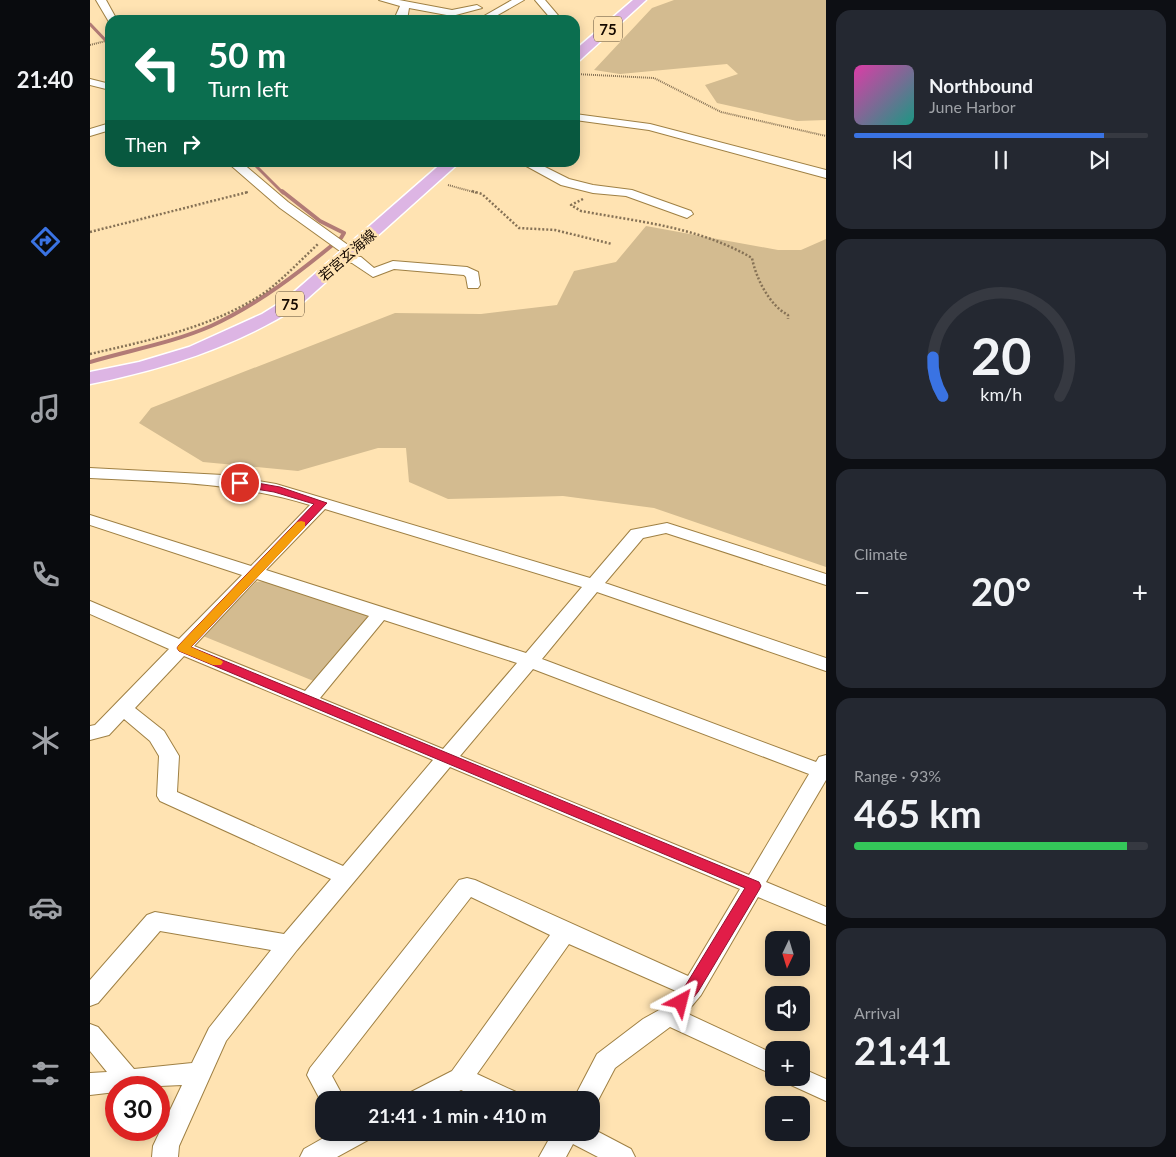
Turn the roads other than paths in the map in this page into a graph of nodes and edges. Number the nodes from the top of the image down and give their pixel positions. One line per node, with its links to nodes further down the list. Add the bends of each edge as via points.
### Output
1 (101, 0): 8 (street)
2 (384, 0): 6 (street)
3 (519, 0): 10 (street)
4 (540, 0): 11 (street)
5 (640, 0): 12 (main road, 75)
6 (405, 4): 7 (street, via 452,13); 9 (street)
7 (477, 8)
8 (109, 15)
9 (401, 15)
10 (491, 15)
11 (553, 15)
12 (580, 50)
13 (90, 82): 14 (street)
14 (105, 86)
15 (580, 118): 21 (street, via 650,127)
16 (105, 128): 17 (street)
17 (90, 133)
18 (239, 167): 23 (street)
19 (447, 167): 23 (main road, 若宮玄海線 / 75)
20 (535, 167): 22 (street, via 565,182 628,193)
21 (826, 174)
22 (687, 214)
23 (347, 255): 24 (street, via 373,273 392,265 467,271 473,275); 25 (main road, 若宮玄海線 / 75, via 292,303 241,333 192,353)
24 (473, 285)
25 (90, 378)
26 (90, 473): 27 (street, via 223,480 276,489)
27 (321, 503): 29 (street); 31 (street)
28 (90, 520): 29 (street)
29 (256, 572): 33 (street); 34 (street)
30 (826, 580): 31 (street, via 667,528 637,534)
31 (595, 585): 35 (street); 36 (street)
32 (90, 607): 34 (street)
33 (381, 613): 35 (street); 37 (street)
34 (183, 648): 37 (street); 38 (street)
35 (530, 661): 40 (street); 41 (street)
36 (826, 665)
37 (308, 700): 40 (street)
38 (123, 708): 39 (street, via 102,730); 42 (street, via 157,736 169,756 167,796)
39 (90, 733)
40 (448, 759): 42 (street); 43 (street)
41 (824, 769): 43 (street)
42 (347, 877): 46 (street)
43 (754, 886): 44 (street); 47 (street)
44 (826, 916)
45 (565, 932): 47 (street); 55 (street); 60 (street, via 467,886 319,1075)
46 (289, 944): 48 (street, via 155,921); 52 (street, via 217,1035)
47 (693, 988): 49 (street)
48 (90, 996)
49 (668, 1016): 51 (street); 63 (street, via 606,1061)
50 (90, 1034): 53 (street)
51 (765, 1061)
52 (198, 1073): 54 (street); 67 (street, via 166,1146)
53 (125, 1076)
54 (168, 1076)
55 (461, 1078): 61 (street); 62 (street)
56 (105, 1082): 58 (street)
57 (810, 1083): 59 (street)
58 (90, 1084)
59 (826, 1090)
60 (328, 1091)
61 (437, 1091)
62 (489, 1091)
63 (590, 1091)
64 (341, 1141): 68 (street)
65 (562, 1141): 69 (street)
66 (591, 1141): 70 (street)
67 (165, 1157)
68 (313, 1157)
69 (552, 1157)
70 (622, 1157)

